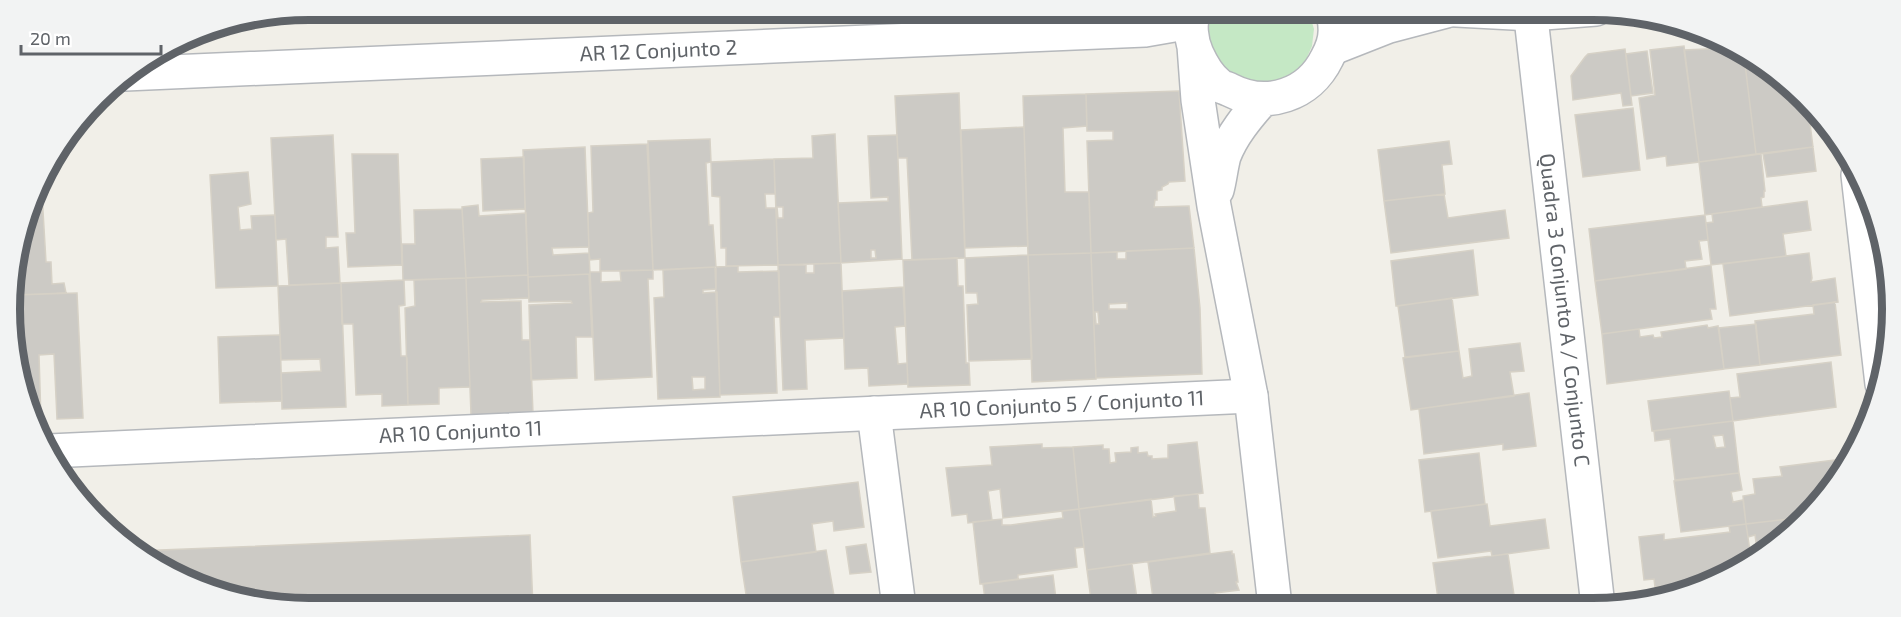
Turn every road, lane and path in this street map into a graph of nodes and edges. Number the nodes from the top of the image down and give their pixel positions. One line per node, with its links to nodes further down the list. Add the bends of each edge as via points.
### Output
1 (1192, 20): 6 (street, AR 12 Conjunto 2, via 1145,30); 7 (street, via 1203,67 1218,84 1239,95); 9 (street, via 1198,100)
2 (1334, 20): 5 (street)
3 (1409, 20): 5 (street)
4 (1531, 20): 16 (street, Quadra 3 Conjunto A / Conjunto C)
5 (1333, 48): 7 (street, via 1322,69 1306,86 1285,96)
6 (141, 73)
7 (1262, 100): 9 (street, via 1234,135 1224,157)
8 (1860, 197): 10 (street)
9 (1214, 206): 11 (street)
10 (1878, 352)
11 (1251, 396): 12 (street, AR 10 Conjunto 5 / Conjunto 11); 15 (street)
12 (874, 413): 13 (street, AR 10 Conjunto 11); 14 (street)
13 (57, 451)
14 (898, 598)
15 (1274, 598)
16 (1597, 598)

